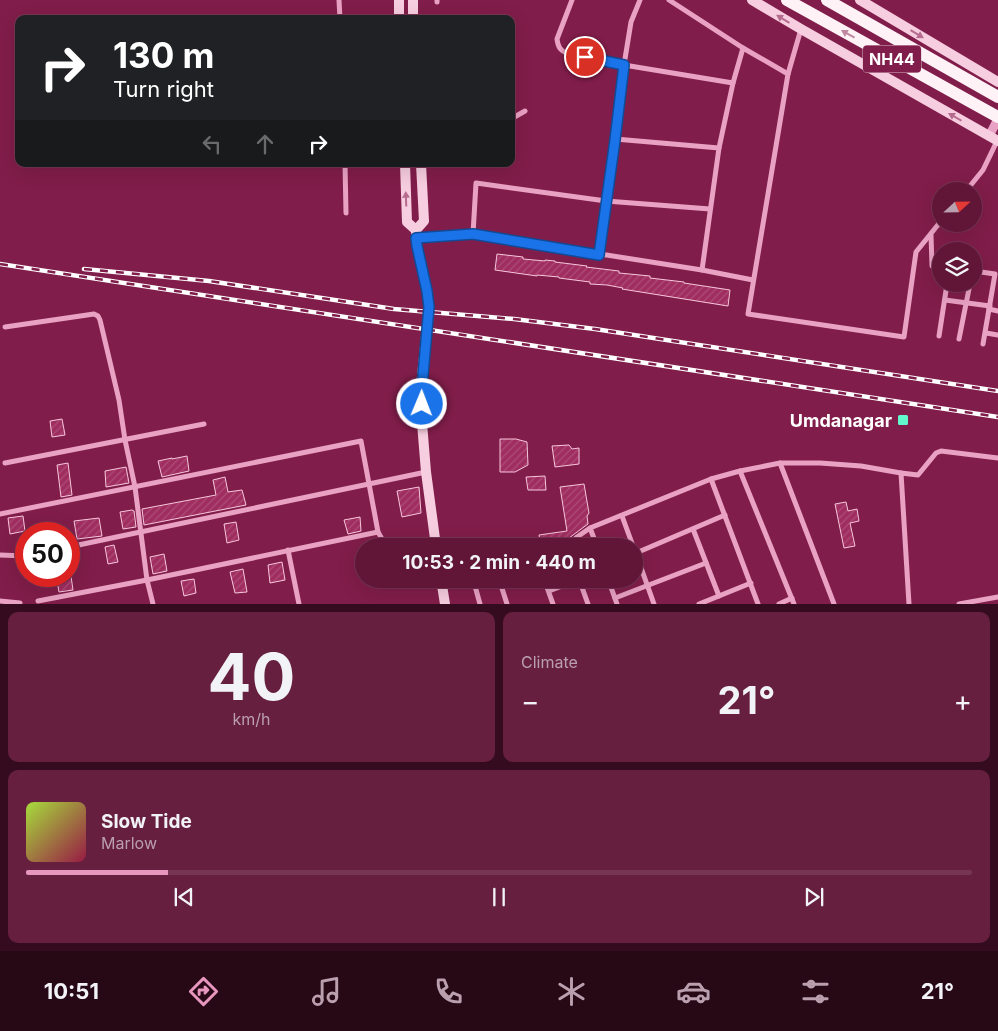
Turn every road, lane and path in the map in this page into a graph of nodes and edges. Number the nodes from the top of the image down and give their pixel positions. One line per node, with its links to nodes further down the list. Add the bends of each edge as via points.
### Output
1 (339, 0): 11 (street)
2 (399, 0): 12 (main road)
3 (413, 0): 13 (main road)
4 (572, 0): 16 (street, via 557,39 560,50)
5 (640, 0): 16 (street, via 631,22)
6 (669, 0): 15 (street)
7 (752, 0): 14 (main road, one-way to 7)
8 (787, 0): 23 (highway, NH44, one-way to 8)
9 (827, 0): 20 (highway, NH44)
10 (860, 0): 18 (main road, one-way to 18)
11 (340, 15)
12 (399, 15)
13 (413, 15)
14 (800, 29): 17 (street); 24 (main road, one-way to 14)
15 (743, 48): 17 (street); 19 (street)
16 (624, 65): 19 (street); 25 (street)
17 (788, 74): 42 (street)
18 (998, 82)
19 (733, 83): 26 (street)
20 (998, 97)
21 (525, 111): 22 (street)
22 (515, 117)
23 (998, 118): 24 (street)
24 (995, 139): 30 (street, via 983,170)
25 (615, 140): 26 (street); 31 (street)
26 (719, 148): 32 (street)
27 (345, 167): 33 (street)
28 (404, 167): 35 (main road, one-way to 28, via 407,222)
29 (421, 167): 35 (main road, via 424,221)
30 (973, 182)
31 (606, 201): 32 (street); 36 (street, via 476,183); 38 (street)
32 (710, 209): 40 (street)
33 (346, 213)
34 (932, 232): 37 (street)
35 (416, 234): 36 (street); 62 (main road, via 429,307 422,386)
36 (473, 234): 38 (street)
37 (930, 234): 39 (street); 42 (street, via 916,252 904,337 748,314)
38 (599, 255): 40 (street)
39 (932, 266)
40 (702, 270): 42 (street)
41 (982, 272): 43 (street, via 995,274)
42 (753, 280)
43 (996, 286): 48 (street)
44 (946, 292): 46 (street)
45 (969, 292): 47 (street)
46 (945, 300): 47 (street); 53 (street)
47 (967, 303): 48 (street); 54 (street)
48 (990, 308): 49 (street); 51 (street)
49 (998, 311)
50 (5, 328): 57 (street, via 98,316 119,400)
51 (986, 333): 52 (street); 55 (street)
52 (998, 335)
53 (939, 336)
54 (959, 339)
55 (983, 344)
56 (204, 424): 57 (street)
57 (125, 440): 60 (street); 66 (street)
58 (998, 458): 63 (street, via 941,452 936,453 918,475)
59 (780, 462): 61 (street); 63 (street, via 861,466); 115 (street)
60 (5, 463)
61 (740, 471): 64 (street); 102 (street)
62 (426, 472): 65 (street); 75 (main road)
63 (901, 473): 116 (street)
64 (711, 479): 68 (street); 69 (street)
65 (370, 485): 66 (street, via 361,440); 72 (street); 73 (street)
66 (135, 487): 67 (street); 73 (street)
67 (0, 514)
68 (622, 516): 70 (street); 78 (street)
69 (725, 516): 71 (street); 87 (street)
70 (590, 528): 76 (street); 77 (street)
71 (693, 529): 80 (street); 84 (street)
72 (378, 532): 74 (street); 81 (street)
73 (141, 533): 79 (street); 86 (street)
74 (381, 538)
75 (435, 538)
76 (575, 538)
77 (594, 538)
78 (630, 538)
79 (80, 545)
80 (643, 546)
81 (288, 550): 86 (street); 105 (street)
82 (0, 555): 83 (street)
83 (15, 556)
84 (706, 563): 88 (street); 97 (street)
85 (643, 572): 88 (street)
86 (147, 580): 100 (street); 104 (street)
87 (750, 583): 97 (street); 113 (street)
88 (648, 585): 101 (street); 111 (street)
89 (442, 588): 106 (main road)
90 (476, 588): 107 (street)
91 (502, 588): 108 (street)
92 (548, 588): 96 (street)
93 (557, 588): 96 (street)
94 (581, 588): 110 (street)
95 (611, 588): 101 (street)
96 (549, 591): 109 (street)
97 (719, 596): 112 (street)
98 (998, 598): 117 (street)
99 (0, 601): 103 (street)
100 (38, 601)
101 (616, 601)
102 (793, 601): 114 (street)
103 (20, 603)
104 (153, 604)
105 (299, 604)
106 (445, 604)
107 (480, 604)
108 (507, 604)
109 (553, 604)
110 (588, 604)
111 (654, 604)
112 (699, 604)
113 (758, 604)
114 (779, 604)
115 (834, 604)
116 (909, 604)
117 (958, 604)

